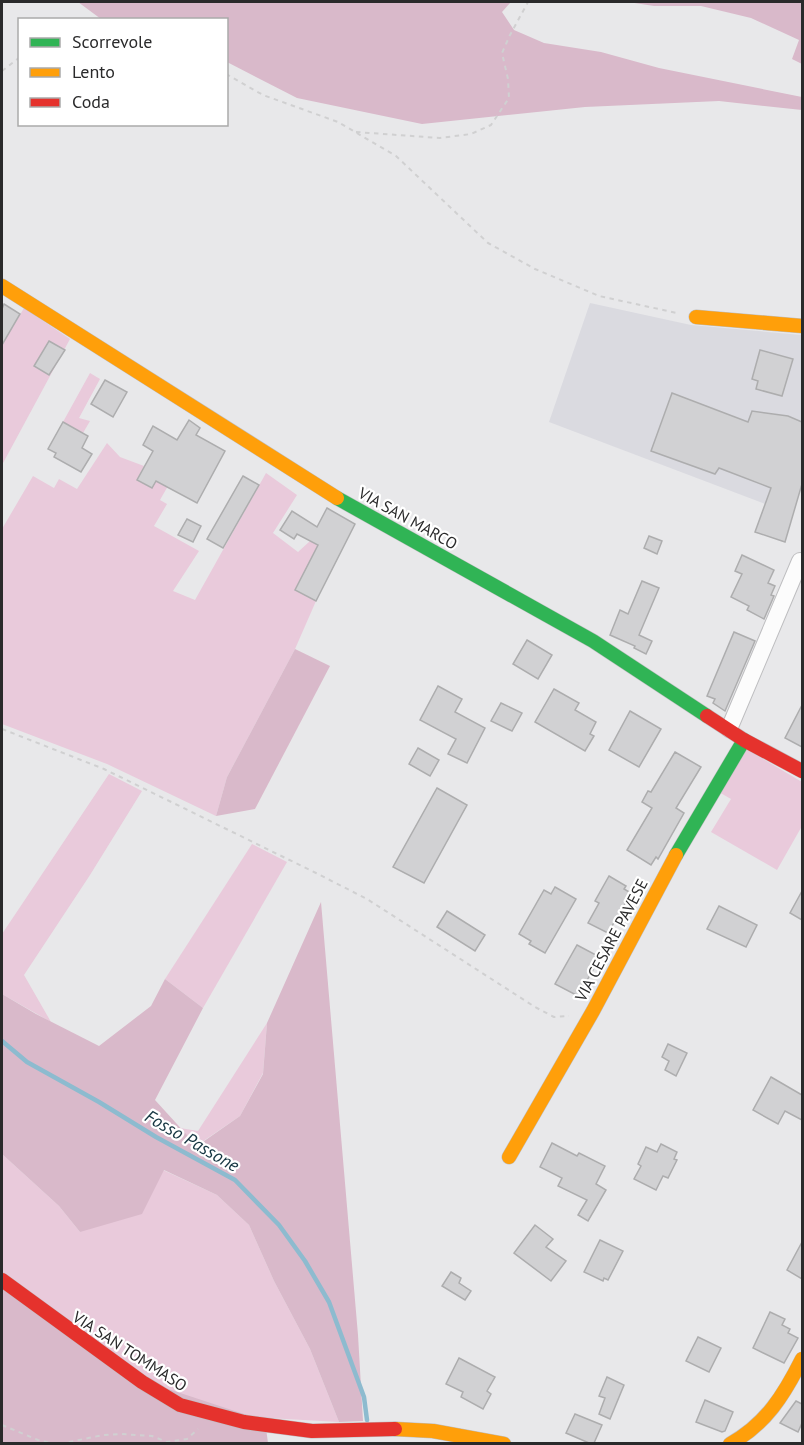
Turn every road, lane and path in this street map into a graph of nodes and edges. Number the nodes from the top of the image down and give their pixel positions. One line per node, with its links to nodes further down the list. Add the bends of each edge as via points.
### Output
1 (528, 2): 5 (path, via 502,53 509,98 491,125 471,134 440,138)
2 (18, 59): 3 (path)
3 (2, 71)
4 (228, 75): 5 (path, via 263,95)
5 (354, 131): 7 (path, via 396,156 488,243 535,270 599,296)
6 (2, 286): 11 (street, VIA SAN MARCO, via 321,489 593,641)
7 (696, 317): 8 (street)
8 (802, 326)
9 (800, 561): 11 (street)
10 (2, 729): 14 (path, via 104,769 367,899 554,1017)
11 (729, 729): 12 (street, VIA SAN MARCO)
12 (744, 740): 13 (street, VIA SAN MARCO); 14 (street, VIA CESARE PAVESE, via 686,837)
13 (802, 771)
14 (592, 1011): 15 (street, VIA CESARE PAVESE)
15 (510, 1157)
16 (2, 1280): 18 (street, VIA SAN TOMMASO, via 142,1382 180,1405)
17 (802, 1359): 23 (street, via 770,1416)
18 (216, 1415): 21 (path, via 187,1439 166,1442 152,1436 121,1434); 22 (street, VIA SAN TOMMASO, via 312,1431 434,1431)
19 (2, 1425): 20 (path)
20 (54, 1443)
21 (60, 1443)
22 (504, 1443)
23 (730, 1443)

